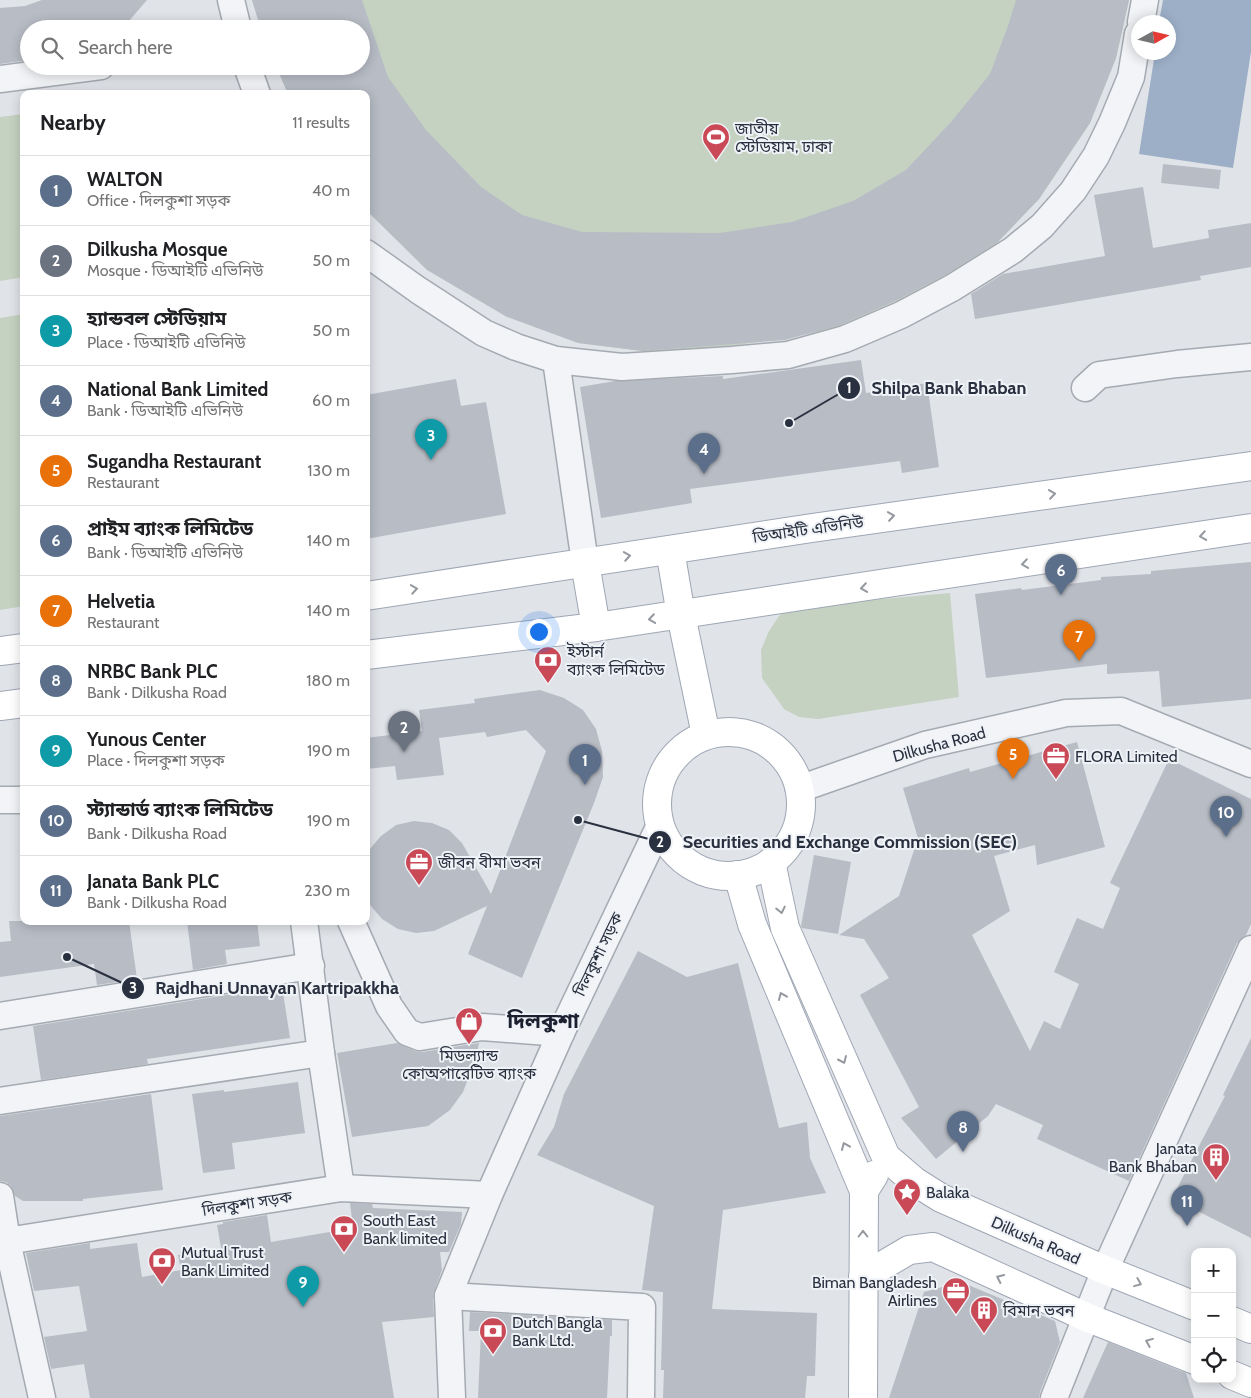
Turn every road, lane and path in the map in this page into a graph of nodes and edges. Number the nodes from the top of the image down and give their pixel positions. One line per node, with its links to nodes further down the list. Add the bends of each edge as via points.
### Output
1 (231, 0): 4 (street)
2 (1145, 0): 3 (street)
3 (1142, 15)
4 (236, 20)
5 (1133, 60): 12 (street, via 1130,77 1096,156 1073,190 1042,226 1013,250 901,315 845,339 788,355 622,367)
6 (31, 75): 8 (street)
7 (250, 75): 9 (street)
8 (0, 79)
9 (256, 90)
10 (370, 256): 12 (street, via 484,333)
11 (1251, 357): 13 (street, via 1099,375)
12 (556, 360): 17 (street)
13 (1086, 388)
14 (1251, 466): 16 (main road, ডিআইটি এভিনিউ, one-way to 14)
15 (1251, 528): 19 (main road, one-way to 19)
16 (670, 550): 17 (main road, ডিআইটি এভিনিউ, one-way to 16); 19 (main road)
17 (585, 563): 18 (main road, ডিআইটি এভিনিউ, one-way to 17); 20 (main road)
18 (370, 595)
19 (681, 615): 20 (main road, one-way to 20); 26 (main road)
20 (596, 627): 23 (main road)
21 (20, 648): 22 (main road)
22 (0, 651)
23 (370, 655)
24 (20, 704): 25 (main road)
25 (0, 706)
26 (706, 735): 28 (main road, via 730,731 754,736 768,744 790,766); 31 (main road, via 687,745 671,761 661,781 657,803)
27 (1251, 764): 28 (street, Dilkusha Road, via 1121,711 1066,713 925,745)
28 (799, 789): 32 (main road, via 796,829 786,848)
29 (0, 800): 30 (street)
30 (20, 800)
31 (660, 825): 33 (main road, via 668,843 682,859 699,870 718,876); 39 (street, দিলকুশা সড়ক)
32 (771, 862): 33 (main road, via 756,871); 42 (main road, Dilkusha Road, one-way to 42, via 785,928)
33 (738, 875): 44 (main road, one-way to 33, via 752,924)
34 (305, 925): 37 (street)
35 (353, 925): 39 (street, via 389,1006 407,1032 420,1037 482,1027)
36 (1248, 962): 48 (street)
37 (311, 966): 38 (street); 40 (street)
38 (0, 1016)
39 (560, 1033): 45 (street, দিলকুশা সড়ক)
40 (321, 1053): 41 (street); 43 (street)
41 (0, 1101)
42 (886, 1157): 44 (main road); 48 (main road, Dilkusha Road, via 914,1181 941,1198)
43 (341, 1188): 45 (street, দিলকুশা সড়ক); 47 (street, দিলকুশা সড়ক)
44 (864, 1191): 49 (main road, one-way to 44)
45 (489, 1195): 50 (street, দিলকুশা সড়ক)
46 (0, 1196): 47 (street)
47 (7, 1241): 58 (street)
48 (1105, 1270): 51 (main road, Dilkusha Road, one-way to 51); 52 (street)
49 (863, 1277): 52 (main road, one-way to 49, via 933,1247 909,1250); 61 (main road)
50 (448, 1296): 59 (street, দিলকুশা সড়ক); 60 (street, via 642,1308)
51 (1191, 1304)
52 (1086, 1317): 55 (main road, one-way to 52); 62 (street)
53 (1236, 1322): 54 (main road)
54 (1251, 1328)
55 (1191, 1358)
56 (1236, 1377): 57 (main road)
57 (1251, 1383)
58 (42, 1398)
59 (452, 1398)
60 (641, 1398)
61 (863, 1398)
62 (1054, 1398)

